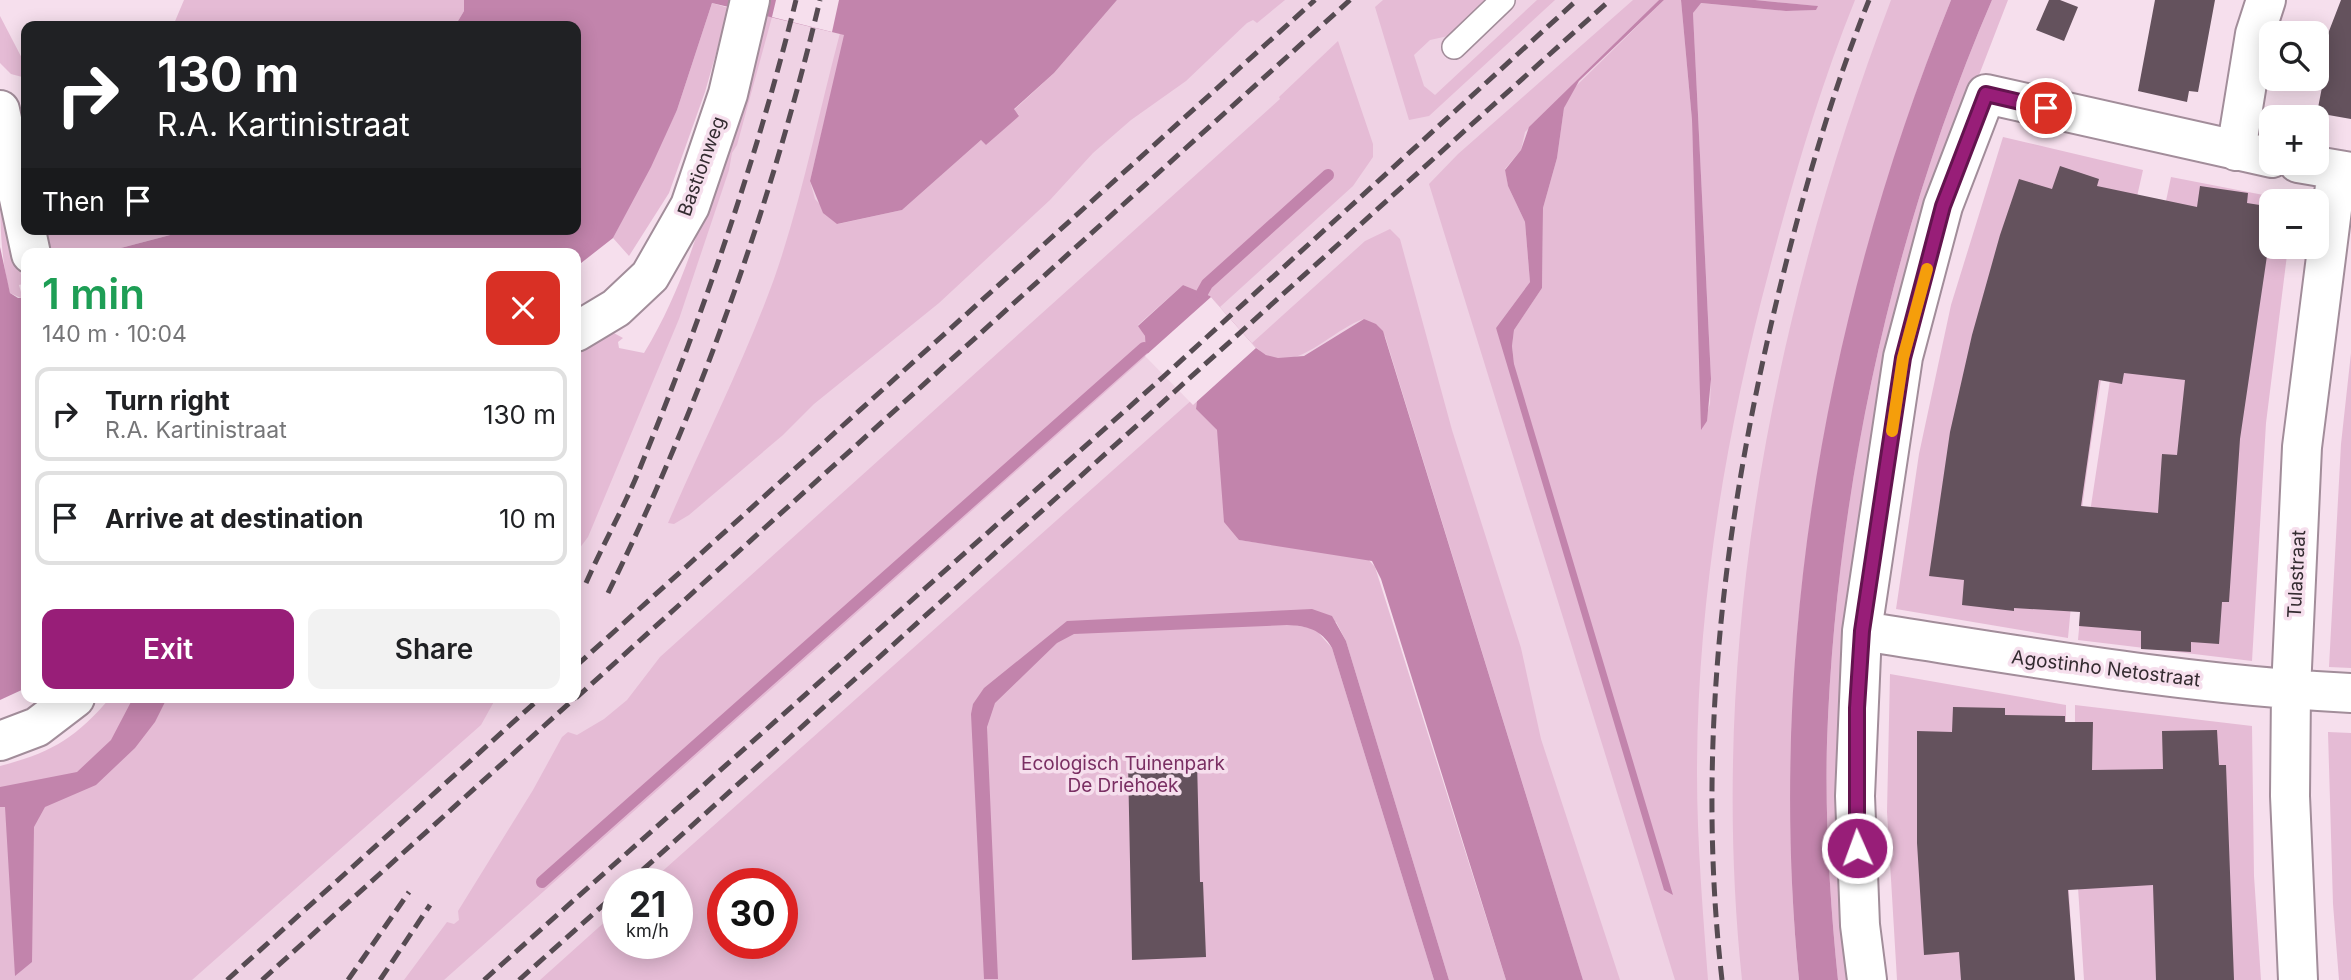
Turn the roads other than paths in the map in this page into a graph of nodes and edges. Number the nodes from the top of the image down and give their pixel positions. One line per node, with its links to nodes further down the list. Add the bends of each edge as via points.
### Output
1 (1503, 0): 4 (lane)
2 (2266, 0): 6 (street, via 2255,34)
3 (749, 6): 9 (street, Bastionweg, via 727,94 690,206 650,276 615,309)
4 (1454, 47)
5 (0, 110): 8 (street)
6 (2254, 154): 10 (street, via 1986,94 1943,206 1903,358)
7 (2344, 171): 11 (street, Tulastraat, via 2302,447)
8 (21, 208)
9 (581, 329)
10 (1862, 631): 11 (street, Agostinho Netostraat, via 2071,666); 15 (street, via 1855,796)
11 (2291, 690): 12 (street, Agostinho Netostraat); 16 (street, Tulastraat, via 2290,796)
12 (2351, 693)
13 (68, 703): 14 (street, via 37,727)
14 (0, 741)
15 (1867, 980)
16 (2298, 980)

